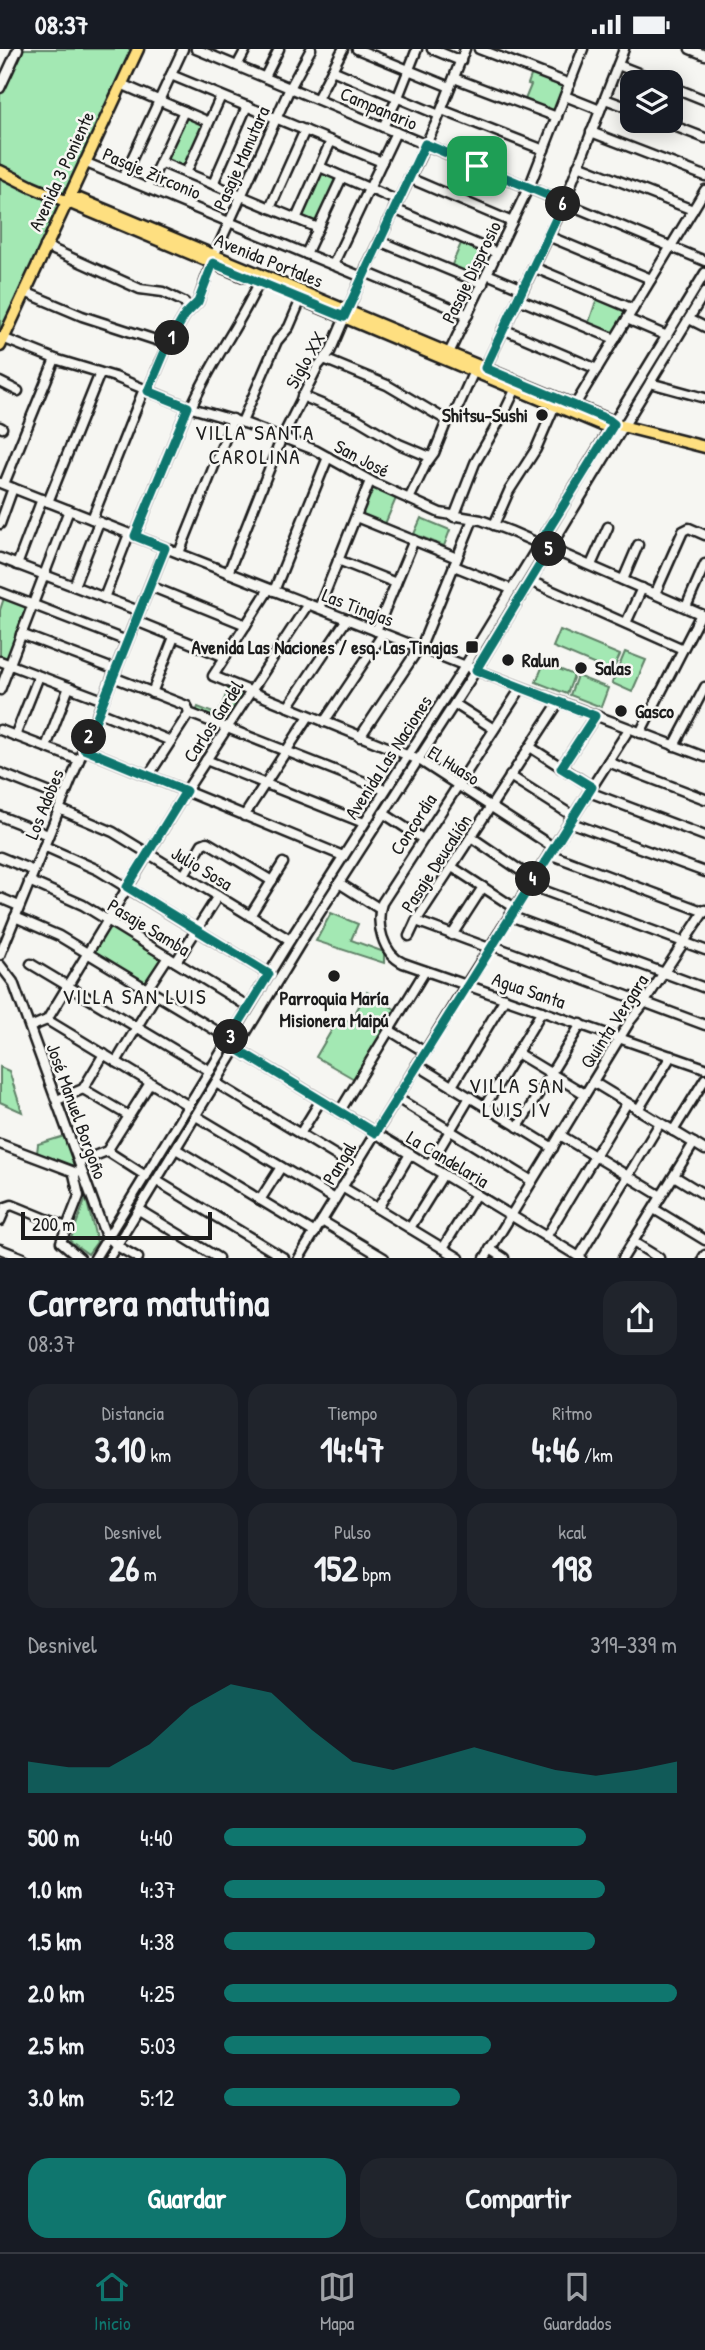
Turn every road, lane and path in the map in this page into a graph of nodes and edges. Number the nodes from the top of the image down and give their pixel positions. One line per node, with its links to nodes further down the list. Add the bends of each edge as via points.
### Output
1 (138, 49): 27 (main road, Avenida 3 Poniente)
2 (183, 49): 24 (street)
3 (196, 49): 20 (street, Campanario)
4 (246, 49): 20 (street)
5 (279, 49): 25 (street)
6 (311, 49): 31 (street, Pasaje Manutara)
7 (343, 49): 21 (street)
8 (358, 49): 22 (street)
9 (417, 49): 22 (street)
10 (432, 49): 18 (street)
11 (466, 49): 18 (street, Siglo XX)
12 (480, 49): 28 (street)
13 (624, 49): 19 (street)
14 (690, 49): 17 (street)
15 (14, 50): 29 (street)
16 (580, 50): 28 (street, Pasaje Disprosio)
17 (705, 55)
18 (461, 61): 26 (street, Siglo XX)
19 (618, 65): 23 (street); 37 (street)
20 (237, 66): 25 (street, Campanario)
21 (332, 70): 35 (street); 36 (street)
22 (409, 70): 30 (street); 35 (street)
23 (631, 70)
24 (171, 75): 33 (street); 39 (street)
25 (265, 78): 31 (street, Campanario)
26 (454, 78): 30 (street, Siglo XX); 45 (street)
27 (121, 84): 39 (street); 57 (main road, Avenida 3 Poniente)
28 (570, 84): 34 (street, Pasaje Disprosio)
29 (0, 87)
30 (450, 87): 44 (street, Siglo XX)
31 (290, 88): 36 (street, Campanario); 46 (street, Pasaje Manutara)
32 (683, 91): 38 (street)
33 (221, 96): 41 (street); 47 (street)
34 (565, 96): 42 (street); 45 (street, Pasaje Disprosio)
35 (398, 97): 44 (street); 48 (street)
36 (317, 99): 48 (street, Campanario)
37 (604, 99): 40 (street); 42 (street)
38 (705, 100)
39 (159, 101): 43 (street); 66 (street)
40 (620, 105)
41 (247, 106): 46 (street); 68 (street)
42 (600, 110): 52 (street)
43 (184, 111): 47 (street); 58 (street)
44 (440, 112): 55 (street, Siglo XX); 56 (street)
45 (557, 117): 56 (street, Pasaje Disprosio)
46 (277, 119): 50 (street); 73 (street, Pasaje Manutara)
47 (209, 123): 63 (street)
48 (383, 127): 51 (street, Campanario)
49 (683, 130): 53 (street)
50 (306, 131): 54 (street); 77 (street)
51 (396, 132): 55 (street, Campanario); 59 (street)
52 (591, 132): 60 (street); 64 (street)
53 (705, 138)
54 (331, 141): 59 (street); 61 (street)
55 (425, 144): 67 (street, Siglo XX); 69 (street, Campanario)
56 (544, 150): 69 (street, Pasaje Disprosio)
57 (85, 162): 66 (street, Pasaje Zirconio); 74 (main road, Avenida 3 Poniente)
58 (160, 162): 63 (street); 70 (street)
59 (382, 162): 71 (street)
60 (578, 165): 75 (street); 78 (street)
61 (320, 167): 65 (street); 79 (street)
62 (0, 171): 74 (main road, Avenida Portales)
63 (186, 173): 68 (street)
64 (705, 176)
65 (342, 177): 71 (street); 82 (street)
66 (123, 178): 70 (street, Pasaje Zirconio)
67 (409, 178): 76 (street, Siglo XX); 80 (street)
68 (213, 184): 73 (street)
69 (529, 187): 75 (street, Campanario); 80 (street, Pasaje Disprosio)
70 (148, 188): 81 (street, Pasaje Zirconio)
71 (369, 189): 76 (street); 91 (street)
72 (705, 190): 78 (street)
73 (242, 196): 77 (street); 81 (street, Pasaje Manutara)
74 (66, 202): 85 (main road, Avenida 3 Poniente); 89 (main road, Avenida Portales, via 79,199)
75 (564, 202): 83 (street); 86 (street, Campanario)
76 (396, 205): 84 (street, Siglo XX); 87 (street)
77 (270, 208): 79 (street)
78 (693, 210): 86 (street)
79 (296, 219): 82 (street)
80 (512, 222): 87 (street, Pasaje Disprosio)
81 (230, 223): 88 (street, Pasaje Zirconio); 89 (street, Pasaje Manutara)
82 (318, 228): 88 (street)
83 (548, 236): 92 (street); 97 (street)
84 (379, 240): 94 (street, Siglo XX); 98 (street)
85 (45, 246): 100 (main road, Avenida 3 Poniente); 105 (street, via 141,289 163,292 184,302)
86 (671, 246): 90 (street, Campanario); 97 (street)
87 (497, 253): 95 (street, Pasaje Disprosio)
88 (306, 254): 91 (street, Pasaje Zirconio)
89 (214, 260): 96 (main road, Avenida Portales); 105 (street, Pasaje Manutara, via 198,302)
90 (705, 261)
91 (333, 265): 94 (street, Pasaje Zirconio)
92 (533, 267): 99 (street); 104 (street)
93 (705, 273): 109 (street, Avenida Las Naciones)
94 (363, 274): 106 (street, Siglo XX); 107 (street, Pasaje Zirconio)
95 (487, 274): 98 (street, Pasaje Disprosio); 99 (street)
96 (260, 279): 102 (main road, Avenida Portales); 106 (main road, Avenida Portales); 133 (street)
97 (651, 279): 104 (street)
98 (482, 283): 107 (street, Pasaje Disprosio)
99 (523, 289): 103 (street)
100 (25, 292): 115 (main road, Avenida 3 Poniente); 116 (street)
101 (705, 292): 110 (street, Avenida Las Naciones)
102 (301, 299): 106 (main road, Avenida Portales); 134 (street)
103 (518, 299): 112 (street); 114 (street)
104 (633, 309): 108 (street)
105 (188, 310): 116 (street, Pasaje Manutara)
106 (346, 314): 117 (main road, Avenida Portales); 119 (street, Siglo XX); 122 (main road, Avenida Portales)
107 (468, 314): 117 (street, Pasaje Disprosio)
108 (627, 319): 113 (street); 114 (street)
109 (677, 320): 110 (street); 113 (street, Avenida Las Naciones)
110 (687, 322): 111 (street); 125 (street, Avenida Las Naciones)
111 (705, 327)
112 (503, 329): 120 (street); 121 (street)
113 (667, 335): 136 (street, Avenida Las Naciones)
114 (615, 339): 121 (street)
115 (1, 340): 118 (street, San José)
116 (168, 344): 127 (street, Pasaje Manutara)
117 (449, 353): 120 (main road, Avenida Portales)
118 (55, 359): 123 (street, San José); 142 (street)
119 (324, 359): 129 (street, Siglo XX); 135 (street, via 387,385)
120 (485, 368): 132 (main road, Avenida Portales)
121 (597, 369): 132 (street)
122 (474, 371): 126 (main road, Avenida Portales); 135 (street)
123 (100, 373): 127 (street, San José); 145 (street)
124 (0, 382): 128 (street)
125 (650, 383): 130 (street); 136 (street, Avenida Las Naciones)
126 (516, 389): 131 (main road, Avenida Portales); 148 (street, via 475,463)
127 (146, 390): 133 (street, San José); 150 (street, Pasaje Manutara)
128 (18, 391)
129 (302, 396): 137 (street, Siglo XX); 140 (street)
130 (705, 398)
131 (555, 405): 136 (main road, Avenida Portales, via 602,425); 152 (street)
132 (575, 405): 136 (main road, Avenida Portales)
133 (190, 407): 134 (street, San José); 154 (street)
134 (238, 421): 137 (street, San José); 161 (street)
135 (448, 421): 140 (street)
136 (619, 425): 138 (main road, Avenida Portales); 157 (street, Avenida Las Naciones); 160 (street, Avenida Las Naciones)
137 (283, 438): 139 (street, San José); 168 (street, Siglo XX)
138 (705, 447)
139 (328, 457): 141 (street, San José); 177 (street)
140 (430, 457): 144 (street)
141 (370, 481): 144 (street, San José); 147 (street)
142 (2, 484): 143 (street, Las Tinajas)
143 (13, 488): 145 (street, Las Tinajas); 151 (street)
144 (409, 499): 148 (street, San José)
145 (45, 501): 146 (street, Las Tinajas); 166 (street)
146 (69, 510): 150 (street, Las Tinajas); 169 (street)
147 (356, 517): 156 (street); 163 (street)
148 (454, 517): 149 (street, San José)
149 (473, 519): 152 (street, San José); 164 (street)
150 (95, 520): 154 (street, Las Tinajas); 173 (street, Pasaje Manutara)
151 (0, 524)
152 (495, 525): 157 (street, San José)
153 (608, 527): 167 (street)
154 (132, 535): 159 (street, Las Tinajas); 180 (street)
155 (705, 535): 179 (street, via 686,529)
156 (414, 540): 164 (street); 172 (street)
157 (540, 543): 160 (street, San José); 176 (street, Avenida Las Naciones)
158 (638, 545): 170 (street)
159 (165, 548): 161 (street, Las Tinajas); 174 (street, Los Adobes)
160 (550, 548): 167 (street, San José); 171 (street, Avenida Las Naciones)
161 (179, 553): 168 (street, Las Tinajas)
162 (0, 558): 166 (street)
163 (338, 560): 172 (street); 184 (street)
164 (456, 562): 176 (street); 195 (street)
165 (705, 564): 183 (street)
166 (17, 565): 169 (street)
167 (590, 565): 170 (street, San José)
168 (228, 573): 177 (street, Las Tinajas)
169 (44, 575): 173 (street); 181 (street)
170 (623, 580): 175 (street, San José)
171 (530, 581): 189 (street); 201 (street, Avenida Las Naciones)
172 (396, 583): 191 (street)
173 (74, 586): 180 (street)
174 (150, 586): 185 (street, Los Adobes); 190 (street)
175 (642, 588): 179 (street, San José); 189 (street)
176 (512, 589): 200 (street, Avenida Las Naciones)
177 (272, 590): 182 (street, Las Tinajas); 190 (street)
178 (1, 594): 181 (street)
179 (656, 594): 183 (street, San José)
180 (104, 598): 185 (street)
181 (33, 604): 192 (street); 194 (street)
182 (308, 604): 184 (street, Las Tinajas); 208 (street, Carlos Gardel)
183 (686, 607): 186 (street, San José)
184 (319, 608): 187 (street, Las Tinajas)
185 (139, 611): 188 (street, Los Adobes)
186 (703, 615): 196 (street)
187 (347, 619): 191 (street, Las Tinajas); 213 (street)
188 (135, 621): 193 (street); 194 (street, Los Adobes)
189 (626, 623): 196 (street)
190 (246, 625): 197 (street)
191 (380, 632): 195 (street, Las Tinajas); 218 (street)
192 (21, 634): 199 (street); 202 (street)
193 (174, 637): 197 (street); 209 (street)
194 (127, 641): 202 (street, Los Adobes)
195 (420, 648): 200 (street, Las Tinajas); 225 (street)
196 (683, 649): 223 (street)
197 (225, 657): 208 (street, El Huaso, via 214,676)
198 (0, 661): 199 (street)
199 (10, 664): 203 (street); 207 (street)
200 (465, 666): 201 (street, Las Tinajas); 232 (street, Avenida Las Naciones)
201 (476, 670): 206 (street, Las Tinajas); 212 (street, Avenida Las Naciones)
202 (114, 674): 209 (street); 210 (street, Los Adobes)
203 (38, 675): 204 (street); 224 (street)
204 (69, 687): 210 (street); 228 (street)
205 (705, 687): 227 (street)
206 (521, 688): 211 (street, Las Tinajas); 220 (street, Concordia)
207 (0, 690)
208 (251, 692): 213 (street, El Huaso); 219 (street, Carlos Gardel)
209 (152, 693): 215 (street, via 187,706)
210 (103, 700): 214 (street, Los Adobes)
211 (559, 702): 217 (street, Las Tinajas); 229 (street, Pasaje Deucalión)
212 (455, 704): 220 (street); 236 (street, Avenida Las Naciones)
213 (288, 707): 216 (street, El Huaso)
214 (99, 712): 226 (street); 230 (street, Los Adobes)
215 (189, 713): 219 (street); 226 (street)
216 (309, 716): 218 (street, El Huaso); 231 (street)
217 (595, 716): 221 (street, Las Tinajas); 238 (street)
218 (324, 722): 225 (street, El Huaso)
219 (227, 728): 231 (street); 235 (street, Carlos Gardel)
220 (494, 729): 243 (street, Concordia)
221 (629, 729): 223 (street, Las Tinajas); 237 (street, Pangal)
222 (0, 730): 224 (street)
223 (640, 733): 227 (street, Las Tinajas)
224 (15, 736): 228 (street)
225 (360, 737): 232 (street, El Huaso)
226 (171, 741): 240 (street)
227 (674, 746): 233 (street, Las Tinajas)
228 (46, 747): 234 (street)
229 (530, 747): 238 (street); 241 (street, Pasaje Deucalión)
230 (84, 749): 234 (street, Los Adobes); 240 (street)
231 (286, 750): 242 (street); 244 (street)
232 (408, 756): 236 (street, El Huaso); 244 (street, Avenida Las Naciones)
233 (705, 757)
234 (79, 760): 247 (street, Los Adobes)
235 (206, 760): 242 (street); 246 (street, Carlos Gardel)
236 (419, 760): 243 (street, El Huaso); 251 (street, Avenida Las Naciones)
237 (608, 762): 245 (street, Pangal); 248 (street)
238 (561, 768): 245 (street)
239 (0, 773): 247 (street)
240 (149, 775): 246 (street)
241 (510, 776): 249 (street, Pasaje Deucalión); 254 (street)
242 (265, 783): 253 (street); 255 (street)
243 (458, 785): 249 (street, El Huaso); 259 (street, Concordia)
244 (385, 790): 255 (street, Avenida Las Naciones)
245 (590, 790): 254 (street, Pangal); 257 (street)
246 (186, 791): 253 (street); 262 (street, Carlos Gardel)
247 (63, 798): 250 (street, Los Adobes)
248 (705, 799)
249 (491, 807): 258 (street, Pasaje Deucalión); 261 (street, El Huaso)
250 (59, 810): 256 (street, Los Adobes); 262 (street, Julio Sosa, via 106,828)
251 (383, 813): 259 (street); 273 (street, Avenida Las Naciones)
252 (0, 816): 256 (street)
253 (244, 816): 263 (street)
254 (571, 819): 261 (street, Pangal); 268 (street)
255 (364, 823): 263 (street, Avenida Las Naciones)
256 (48, 835): 260 (street, Los Adobes)
257 (705, 836)
258 (471, 837): 266 (street, Pasaje Deucalión); 272 (street)
259 (422, 839): 279 (street, Concordia)
260 (44, 846): 267 (street, Los Adobes); 274 (street)
261 (551, 851): 272 (street, Pangal); 280 (street, El Huaso)
262 (148, 853): 269 (street, Julio Sosa); 274 (street, Carlos Gardel)
263 (343, 856): 289 (street, Avenida Las Naciones)
264 (0, 857): 267 (street)
265 (283, 863): 271 (street)
266 (452, 867): 275 (street); 285 (street, Pasaje Deucalión)
267 (34, 871): 270 (street, Los Adobes)
268 (705, 873)
269 (184, 875): 271 (street, via 205,842); 276 (street, Julio Sosa)
270 (29, 881): 278 (street, Los Adobes); 284 (street, Pasaje Samba)
271 (272, 881): 282 (street)
272 (531, 882): 281 (street, Pangal); 290 (street)
273 (339, 883): 279 (street); 319 (street, Avenida Las Naciones)
274 (127, 887): 284 (street, Carlos Gardel); 286 (street)
275 (483, 887): 281 (street); 287 (street)
276 (218, 896): 282 (street, Julio Sosa); 286 (street)
277 (0, 898): 278 (street)
278 (19, 906): 283 (street, Los Adobes)
279 (380, 909): 299 (street, Agua Santa, via 388,952 399,962)
280 (705, 911): 290 (street, Quinta Vergara)
281 (512, 912): 291 (street, Pangal); 300 (street)
282 (250, 916): 289 (street, Julio Sosa)
283 (15, 917): 293 (street); 294 (street, Los Adobes)
284 (107, 920): 293 (street, Carlos Gardel); 295 (street, Pasaje Samba)
285 (416, 922): 287 (street); 288 (street, Pasaje Deucalión)
286 (197, 930): 296 (street); 301 (street)
287 (452, 935): 291 (street)
288 (410, 936)
289 (290, 940): 301 (street, Avenida Las Naciones)
290 (684, 942): 292 (street); 300 (street, Quinta Vergara)
291 (490, 947): 302 (street, Pangal); 308 (street)
292 (705, 950)
293 (88, 953): 303 (street, Carlos Gardel); 305 (street)
294 (0, 955)
295 (168, 957): 296 (street, Pasaje Samba); 305 (street)
296 (176, 962): 309 (street, Pasaje Samba)
297 (31, 964): 303 (street)
298 (0, 965): 314 (street, José Manuel Borgoño, via 10,977)
299 (425, 971): 302 (street, Agua Santa); 316 (street)
300 (664, 973): 304 (street); 308 (street, Quinta Vergara)
301 (269, 974): 309 (street, Avenida Las Naciones)
302 (466, 985): 307 (street, Agua Santa); 320 (street, Pangal)
303 (68, 986): 311 (street, Carlos Gardel); 315 (street)
304 (705, 988)
305 (147, 989): 306 (street)
306 (156, 995): 315 (street); 318 (street)
307 (505, 998): 310 (street, Agua Santa); 333 (street)
308 (645, 1002): 313 (street); 317 (street, Quinta Vergara)
309 (249, 1007): 318 (street, Avenida Las Naciones)
310 (542, 1011): 312 (street, Agua Santa); 321 (street)
311 (47, 1020): 314 (street); 322 (street)
312 (581, 1024): 317 (street, Agua Santa); 328 (street)
313 (705, 1025)
314 (30, 1027): 338 (street, José Manuel Borgoño)
315 (136, 1028): 324 (street); 327 (street)
316 (389, 1030): 320 (street); 344 (street)
317 (620, 1038): 323 (street, Agua Santa); 330 (street, Quinta Vergara)
318 (229, 1039): 319 (street, La Candelaria); 327 (street, Avenida Las Naciones)
319 (237, 1049): 332 (street, Avenida Las Naciones); 339 (street, La Candelaria)
320 (425, 1052): 325 (street, Pangal)
321 (517, 1053): 328 (street); 342 (street)
322 (104, 1054): 324 (street); 334 (street)
323 (671, 1056): 326 (street, Agua Santa); 343 (street)
324 (116, 1062): 331 (street)
325 (417, 1065): 333 (street); 337 (street, Pangal)
326 (705, 1067)
327 (210, 1071): 341 (street, Avenida Las Naciones)
328 (551, 1073): 335 (street); 348 (street)
329 (705, 1079): 350 (street)
330 (593, 1082): 335 (street, Quinta Vergara); 340 (street)
331 (150, 1083): 341 (street); 346 (street)
332 (216, 1083): 345 (street, Avenida Las Naciones); 352 (street)
333 (452, 1086): 336 (street)
334 (83, 1089): 338 (street); 346 (street)
335 (585, 1094): 353 (street, Quinta Vergara)
336 (470, 1097): 342 (street); 349 (street)
337 (397, 1098): 349 (street); 351 (street, Pangal)
338 (57, 1100): 362 (street, José Manuel Borgoño)
339 (321, 1100): 344 (street, La Candelaria); 352 (street)
340 (627, 1103): 343 (street); 361 (street)
341 (189, 1106): 368 (street, Avenida Las Naciones)
342 (485, 1106): 348 (street)
343 (638, 1110): 347 (street)
344 (340, 1111): 351 (street, La Candelaria)
345 (196, 1116): 357 (street, Avenida Las Naciones); 364 (street)
346 (129, 1117): 359 (street)
347 (660, 1123): 350 (street); 369 (street)
348 (518, 1127): 356 (street)
349 (450, 1131): 363 (street); 372 (street)
350 (673, 1131): 355 (street)
351 (375, 1133): 360 (street, La Candelaria); 365 (street, Pangal)
352 (300, 1134): 365 (street)
353 (560, 1135): 356 (street, Quinta Vergara); 361 (street)
354 (0, 1143): 366 (street)
355 (694, 1143): 358 (street); 370 (street)
356 (552, 1147): 372 (street, Quinta Vergara)
357 (176, 1149): 371 (street, Avenida Las Naciones); 378 (street)
358 (705, 1150)
359 (107, 1151): 362 (street); 368 (street)
360 (410, 1154): 363 (street, La Candelaria); 379 (street)
361 (595, 1156): 369 (street); 388 (street)
362 (79, 1162): 366 (street, José Manuel Borgoño)
363 (429, 1166): 367 (street, La Candelaria)
364 (281, 1167): 377 (street); 378 (street)
365 (355, 1167): 373 (street, Pangal)
366 (78, 1173): 385 (street, via 79,1196); 389 (street, José Manuel Borgoño)
367 (443, 1174): 374 (street, La Candelaria); 386 (street)
368 (146, 1175): 389 (street, Avenida Las Naciones)
369 (628, 1176): 376 (street); 397 (street)
370 (674, 1176): 375 (street); 376 (street)
371 (157, 1181): 381 (street, Avenida Las Naciones); 404 (street)
372 (532, 1181): 382 (street, Quinta Vergara)
373 (342, 1187): 377 (street, Pangal); 379 (street)
374 (476, 1195): 382 (street, La Candelaria); 394 (street)
375 (705, 1195)
376 (661, 1196): 380 (street)
377 (335, 1199): 384 (street, Pangal)
378 (260, 1200): 387 (street)
379 (377, 1209): 386 (street)
380 (653, 1209): 390 (street); 391 (street)
381 (139, 1210): 392 (street, Avenida Las Naciones); 403 (street)
382 (511, 1216): 388 (street, La Candelaria); 395 (street, Quinta Vergara)
383 (0, 1221): 385 (street, via 9,1205 14,1205)
384 (322, 1221): 387 (street, Pangal); 406 (street)
385 (66, 1227): 399 (street, via 62,1245)
386 (411, 1229): 394 (street)
387 (314, 1233): 396 (street, Pangal)
388 (545, 1237): 397 (street, La Candelaria)
389 (108, 1238): 392 (street, José Manuel Borgoño); 400 (street, Avenida Las Naciones)
390 (705, 1240)
391 (633, 1242): 410 (street); 411 (street)
392 (117, 1246): 401 (street, Avenida Las Naciones); 402 (street, José Manuel Borgoño)
393 (0, 1248): 398 (street)
394 (443, 1248): 407 (street)
395 (490, 1249): 408 (street, Quinta Vergara); 409 (street)
396 (301, 1255): 405 (street)
397 (580, 1257)
398 (23, 1258)
399 (80, 1258)
400 (95, 1258)
401 (109, 1258)
402 (138, 1258)
403 (218, 1258)
404 (284, 1258)
405 (311, 1258)
406 (384, 1258)
407 (459, 1258)
408 (485, 1258)
409 (504, 1258)
410 (624, 1258)
411 (659, 1258)

